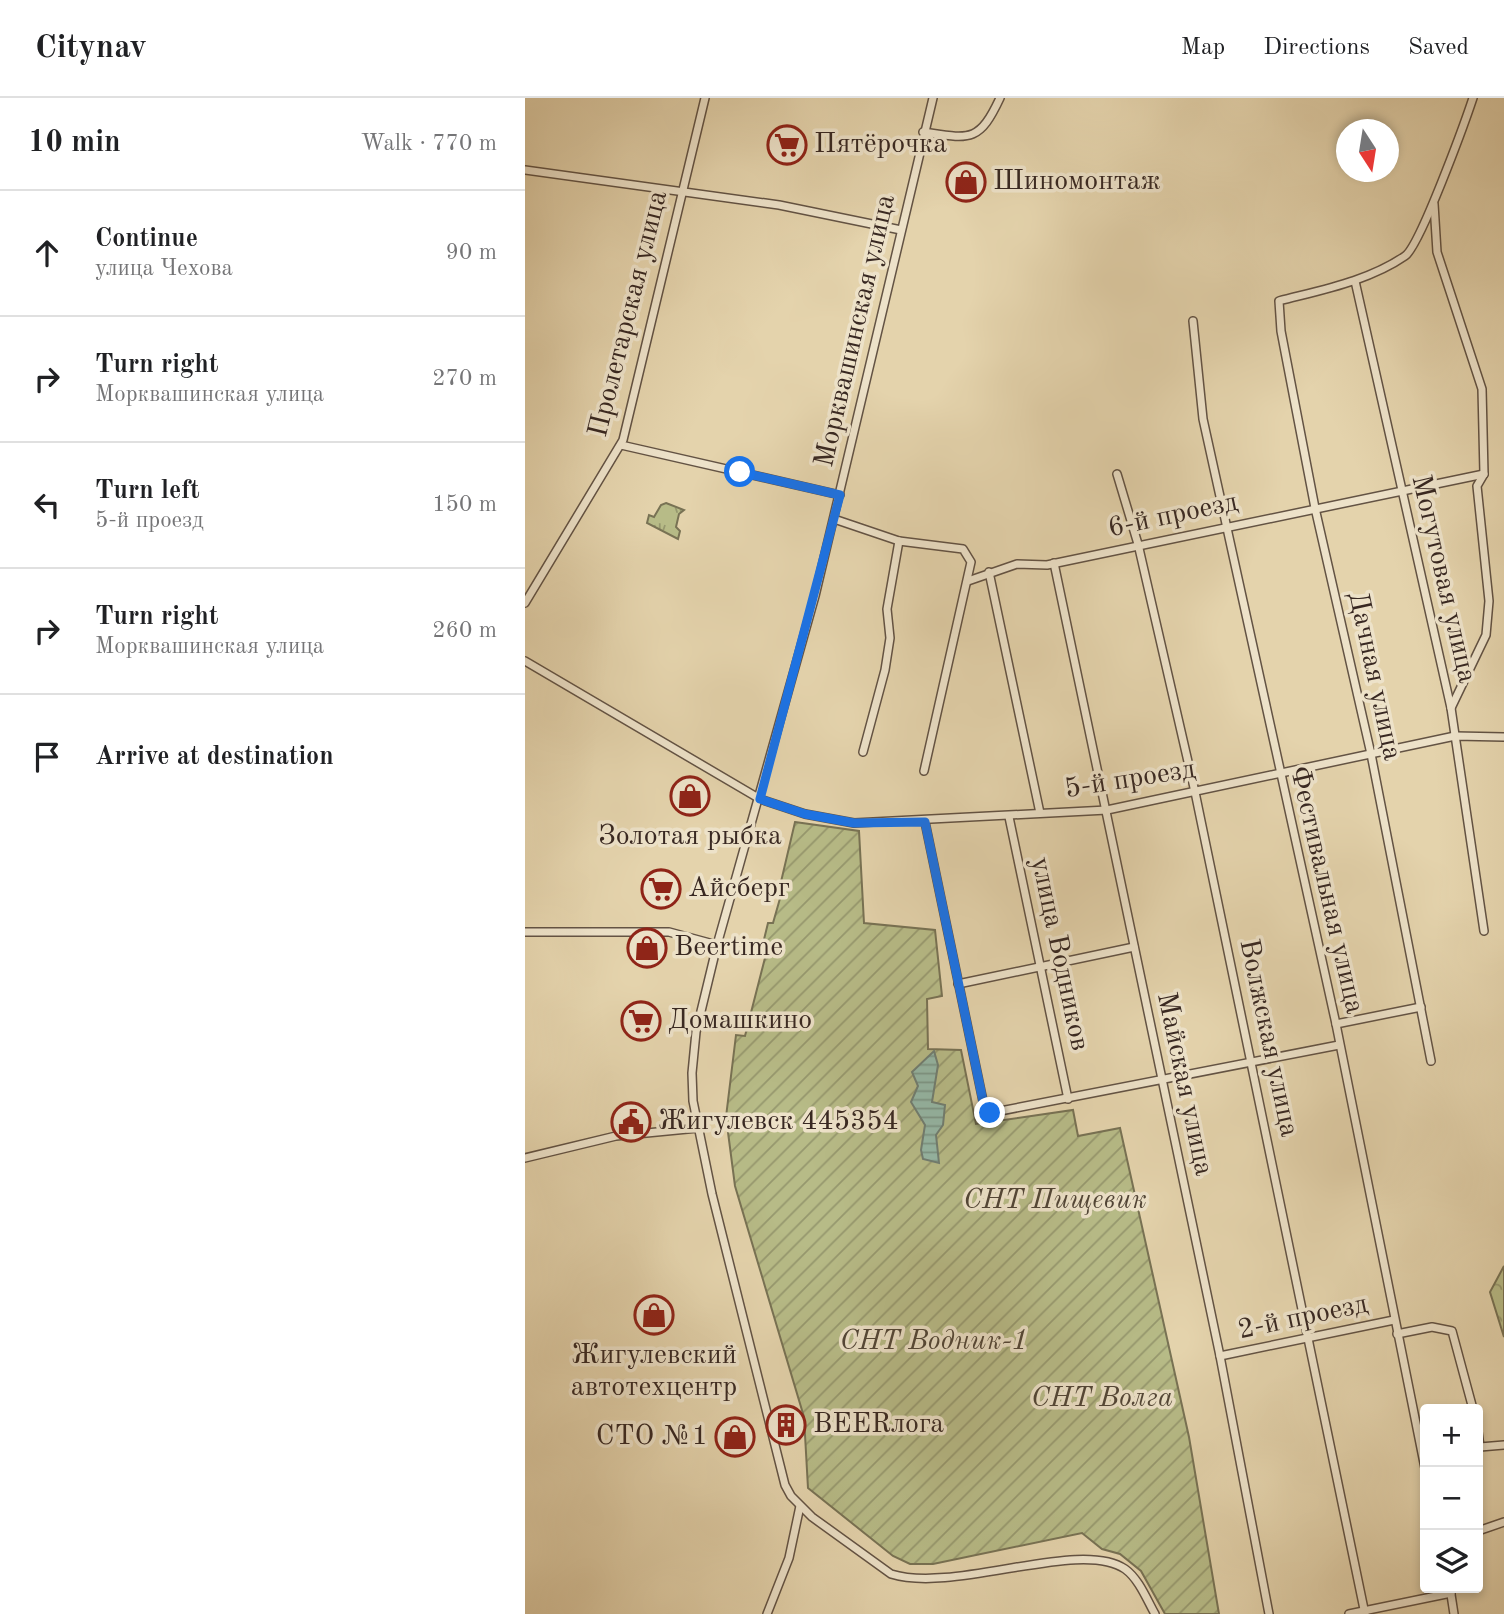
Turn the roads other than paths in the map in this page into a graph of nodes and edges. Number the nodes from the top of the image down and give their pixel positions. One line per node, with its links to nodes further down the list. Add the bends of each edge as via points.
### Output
1 (705, 98): 7 (street, Пролетарская улица)
2 (933, 98): 5 (street, Морквашинская улица)
3 (1000, 98): 5 (street, via 982,131 964,137)
4 (1473, 98): 8 (street)
5 (923, 132): 9 (street, Морквашинская улица)
6 (525, 170): 7 (street)
7 (683, 191): 9 (street); 12 (street, Пролетарская улица)
8 (1434, 200): 10 (street, via 1408,255); 14 (street, via 1437,252 1482,389)
9 (901, 230): 16 (street, Морквашинская улица)
10 (1355, 281): 15 (street, Могутовая улица); 17 (street, Дачная улица, via 1279,301)
11 (1193, 321): 19 (street, Фестивальная улица, via 1203,419)
12 (621, 445): 16 (street); 25 (street, Пролетарская улица)
13 (1117, 474): 21 (street, Волжская улица)
14 (1484, 474): 15 (street, 6-й проезд); 27 (street, via 1477,486 1489,601 1486,635)
15 (1401, 489): 17 (street, 6-й проезд); 27 (street, Могутовая улица)
16 (840, 495): 18 (street, Морквашинская улица)
17 (1315, 508): 19 (street, 6-й проезд); 31 (street, Дачная улица)
18 (835, 519): 20 (street); 35 (street, Морквашинская улица)
19 (1227, 526): 21 (street, 6-й проезд); 33 (street, Фестивальная улица)
20 (899, 541): 24 (street, via 963,549 971,562); 30 (street, via 887,609 890,638 885,670)
21 (1138, 544): 22 (street, 6-й проезд); 34 (street, Волжская улица)
22 (1054, 563): 23 (street, 6-й проезд, via 1017,564); 36 (street, Майская улица)
23 (989, 572): 24 (street, 6-й проезд); 37 (street)
24 (968, 581): 32 (street)
25 (525, 603)
26 (525, 661): 35 (street, 5-й проезд)
27 (1451, 708): 28 (street, Могутовая улица)
28 (1455, 736): 29 (street, 5-й проезд); 31 (street, 5-й проезд); 40 (street, Могутовая улица)
29 (1504, 737)
30 (863, 751)
31 (1371, 754): 33 (street, 5-й проезд); 46 (street, Дачная улица)
32 (924, 771)
33 (1278, 774): 34 (street, 5-й проезд); 47 (street, Фестивальная улица)
34 (1195, 792): 36 (street, 5-й проезд); 50 (street, Волжская улица)
35 (760, 799): 39 (street, 5-й проезд, via 854,823); 42 (street, Морквашинская улица)
36 (1107, 810): 37 (street, 5-й проезд); 43 (street, Майская улица)
37 (1040, 813): 38 (street, 5-й проезд)
38 (1009, 817): 39 (street, 5-й проезд); 44 (street, улица Водников)
39 (925, 822): 45 (street)
40 (1484, 931)
41 (525, 932): 42 (street, via 669,932)
42 (717, 945): 53 (street, Морквашинская улица, via 696,1032 692,1073)
43 (1134, 947): 44 (street); 51 (street, Майская улица)
44 (1041, 966): 45 (street); 52 (street, улица Водников)
45 (958, 984): 52 (street, via 983,1101 990,1113)
46 (1421, 1007): 47 (street); 49 (street, Дачная улица)
47 (1336, 1024): 48 (street, Фестивальная улица)
48 (1339, 1045): 50 (street); 55 (street, Фестивальная улица)
49 (1431, 1061)
50 (1251, 1063): 51 (street); 57 (street, Волжская улица)
51 (1163, 1081): 52 (street); 58 (street, Майская улица)
52 (1068, 1099)
53 (698, 1128): 54 (street, via 616,1136); 63 (street, Морквашинская улица, via 784,1481)
54 (525, 1158)
55 (1394, 1320): 56 (street, Фестивальная улица); 57 (street, 2-й проезд)
56 (1397, 1334): 59 (street, via 1432,1327 1453,1331); 62 (street, Фестивальная улица)
57 (1308, 1338): 58 (street, 2-й проезд); 68 (street, Волжская улица)
58 (1220, 1356): 71 (street, Майская улица)
59 (1472, 1404)
60 (1504, 1445): 61 (street)
61 (1483, 1447)
62 (1425, 1467)
63 (800, 1506): 69 (street, via 789,1558); 70 (street, Морквашинская улица, via 891,1574 904,1578 1097,1559 1127,1570)
64 (1504, 1522): 65 (street)
65 (1481, 1530)
66 (1439, 1593): 68 (street)
67 (1451, 1593): 73 (street)
68 (1364, 1612): 72 (street)
69 (767, 1614)
70 (1156, 1614)
71 (1269, 1614)
72 (1349, 1614)
73 (1454, 1614)

